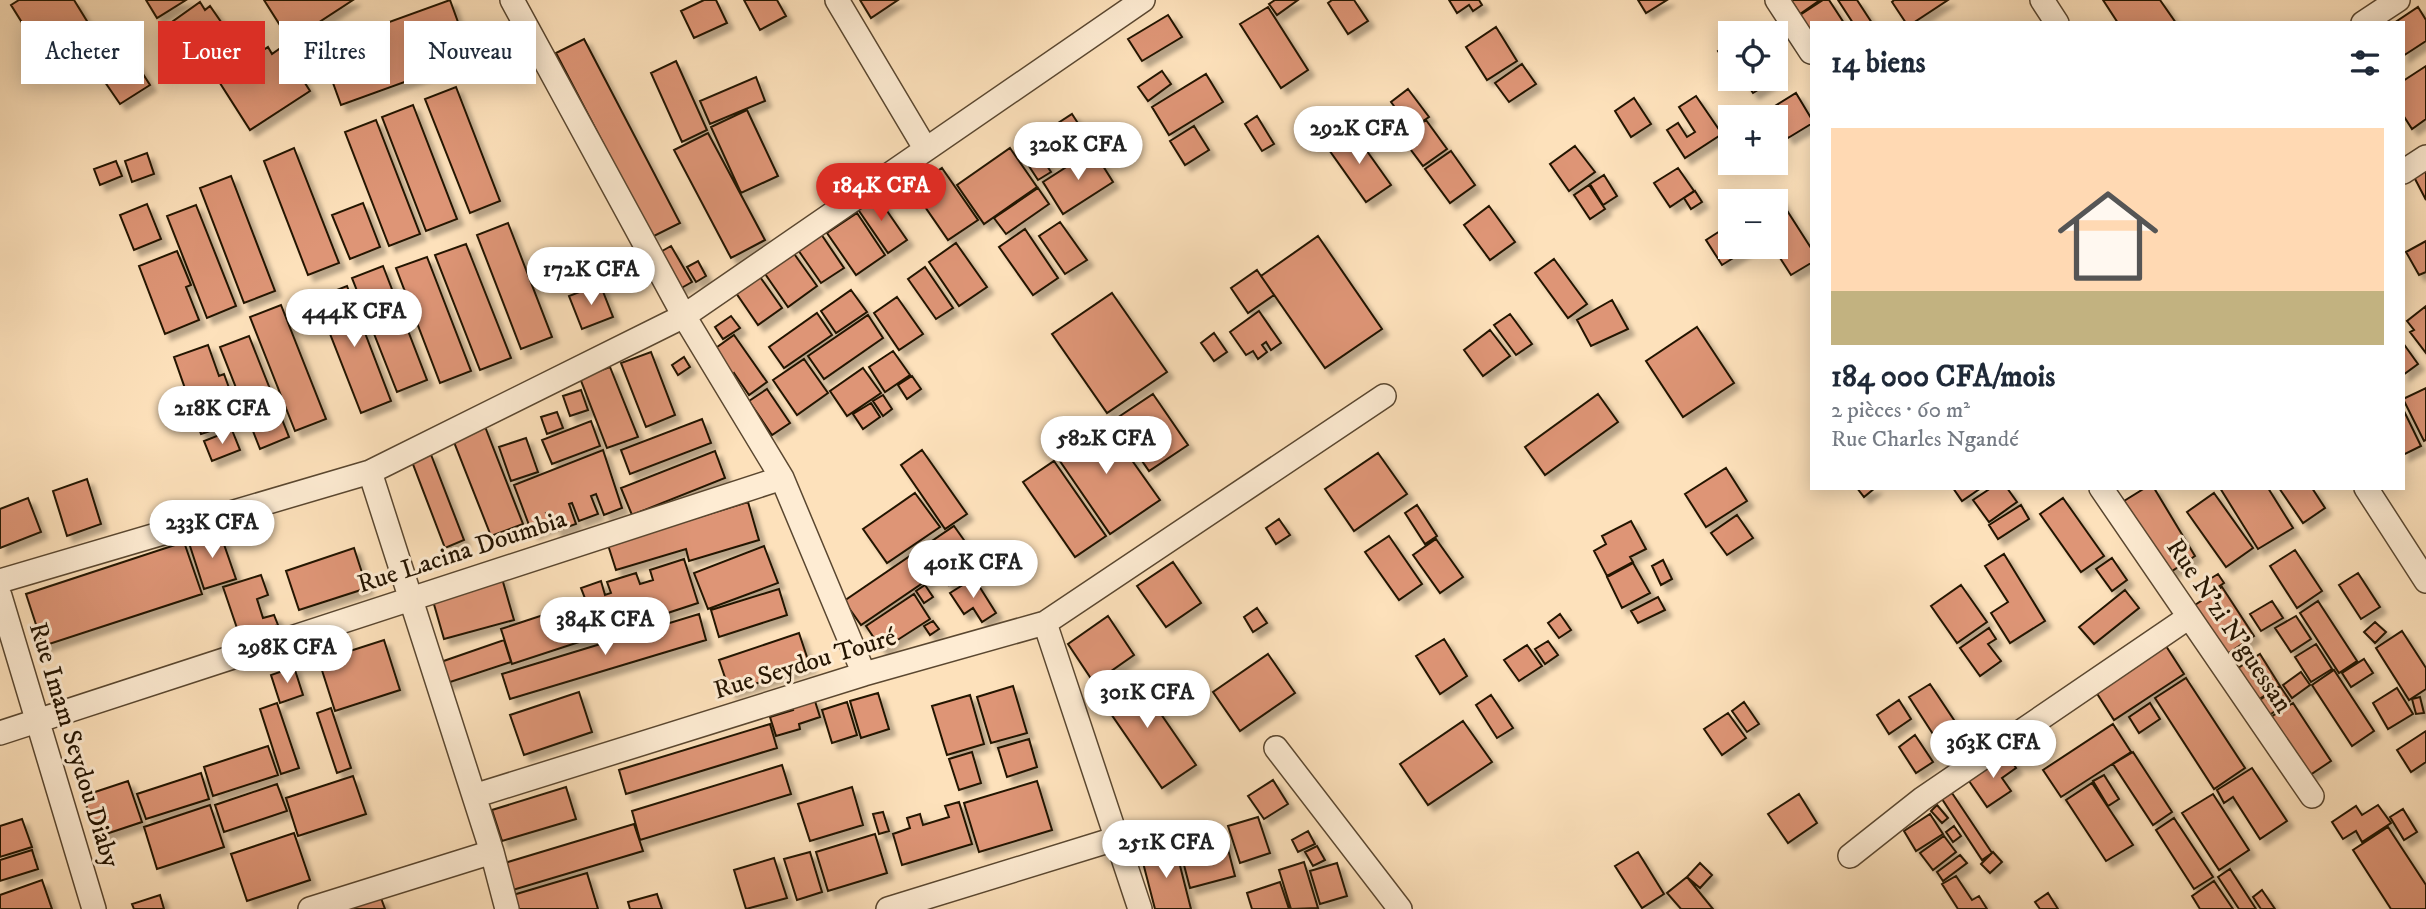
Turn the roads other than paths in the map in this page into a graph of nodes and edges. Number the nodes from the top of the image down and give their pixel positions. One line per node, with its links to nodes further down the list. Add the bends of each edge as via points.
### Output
1 (512, 0): 13 (street)
2 (837, 0): 10 (street)
3 (1143, 0): 10 (street)
4 (1777, 0): 9 (street)
5 (2042, 0): 7 (street)
6 (2398, 0): 8 (street)
7 (2056, 21)
8 (2366, 21)
9 (1810, 50)
10 (925, 148): 13 (street)
11 (2426, 157): 12 (street)
12 (2405, 171)
13 (684, 316): 15 (street); 16 (street)
14 (1384, 396): 24 (street, Rue Seydou Touré)
15 (370, 472): 19 (street); 22 (street)
16 (782, 478): 22 (street, Rue Lacina Doumbia); 25 (street)
17 (2102, 490): 23 (street, Rue N'zi N'guessan)
18 (2367, 490): 20 (street)
19 (0, 580)
20 (2426, 581)
21 (0, 596): 26 (street, Rue Imam Seydou Diaby)
22 (411, 597): 26 (street, Rue Lacina Doumbia); 29 (street)
23 (2189, 617): 30 (street, Rue N'zi N'guessan); 33 (street, via 1922,799)
24 (1045, 623): 25 (street, Rue Seydou Touré); 31 (street)
25 (864, 674): 29 (street, Rue Seydou Touré)
26 (38, 721): 27 (street, Rue Lacina Doumbia); 34 (street, Rue Imam Seydou Diaby)
27 (0, 733)
28 (1276, 748): 39 (street)
29 (474, 796): 32 (street)
30 (2312, 796)
31 (1118, 838): 37 (street); 38 (street)
32 (492, 852): 35 (street); 36 (street)
33 (1850, 856)
34 (94, 909)
35 (310, 909)
36 (507, 909)
37 (888, 909)
38 (1140, 909)
39 (1400, 909)

